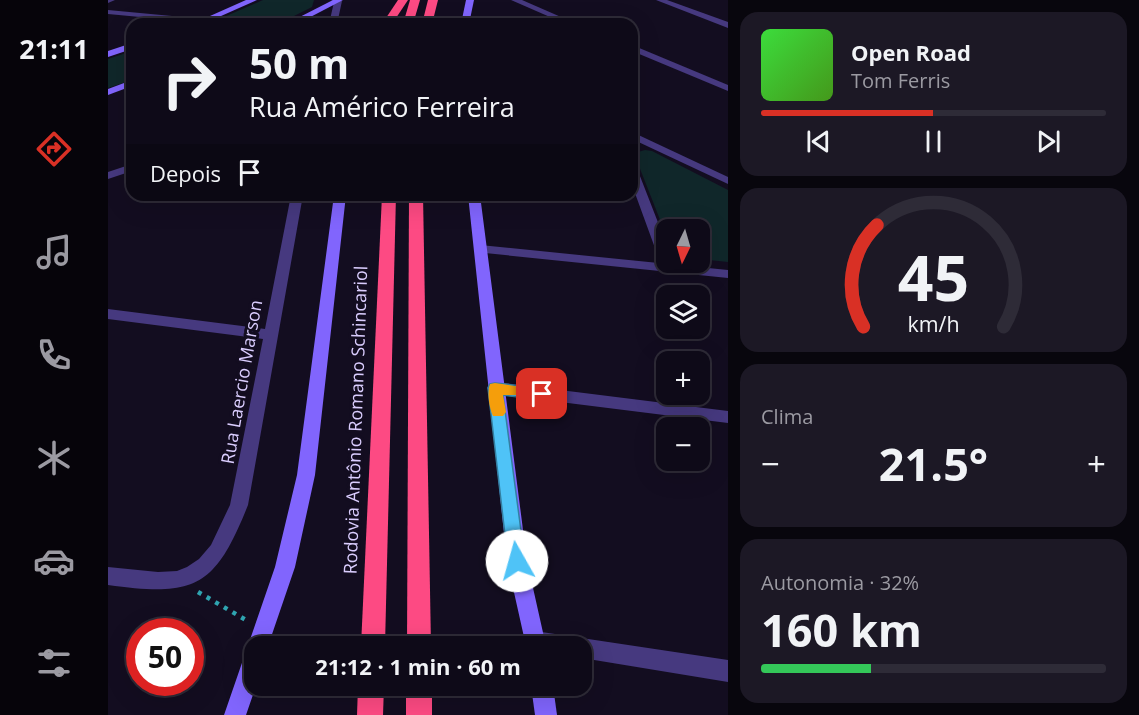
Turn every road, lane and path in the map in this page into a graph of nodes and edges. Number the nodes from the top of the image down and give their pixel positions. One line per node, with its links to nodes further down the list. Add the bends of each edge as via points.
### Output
1 (253, 0): 11 (main road)
2 (338, 0): 12 (main road); 13 (street)
3 (403, 0): 14 (highway)
4 (415, 0): 15 (highway)
5 (433, 0): 16 (highway)
6 (470, 0): 17 (main road)
7 (515, 0): 18 (street)
8 (660, 0): 19 (street)
9 (108, 12): 10 (street)
10 (158, 18)
11 (212, 18)
12 (302, 18)
13 (334, 18)
14 (391, 18)
15 (410, 18)
16 (428, 18)
17 (466, 18)
18 (558, 18)
19 (728, 24)
20 (126, 48): 22 (main road)
21 (638, 50): 24 (street)
22 (108, 54)
23 (126, 85): 25 (main road)
24 (728, 88)
25 (108, 92)
26 (638, 138): 29 (street)
27 (126, 169): 28 (street)
28 (108, 176)
29 (728, 181)
30 (638, 186): 36 (street)
31 (296, 201): 42 (street, Rua Laercio Marson)
32 (339, 201): 47 (main road, via 306,475 285,567)
33 (389, 201): 49 (highway, Rodovia Antônio Romano Schincariol)
34 (416, 201): 50 (highway)
35 (475, 201): 37 (main road)
36 (656, 232)
37 (480, 249): 38 (street); 43 (main road)
38 (656, 262)
39 (710, 271): 40 (street)
40 (728, 274)
41 (108, 315): 42 (street)
42 (270, 335): 46 (street, Rua Laercio Marson, via 239,505 228,538 206,569)
43 (495, 388): 44 (street); 51 (main road, via 517,561)
44 (728, 417)
45 (108, 576): 46 (street, via 146,582)
46 (179, 581): 47 (path)
47 (264, 630): 48 (main road)
48 (262, 636)
49 (373, 636)
50 (418, 636)
51 (533, 636)
52 (592, 650): 53 (street)
53 (728, 671)
54 (244, 688): 58 (main road)
55 (371, 696): 59 (highway)
56 (419, 696): 60 (highway)
57 (543, 696): 61 (main road)
58 (235, 715)
59 (370, 715)
60 (419, 715)
61 (546, 715)

